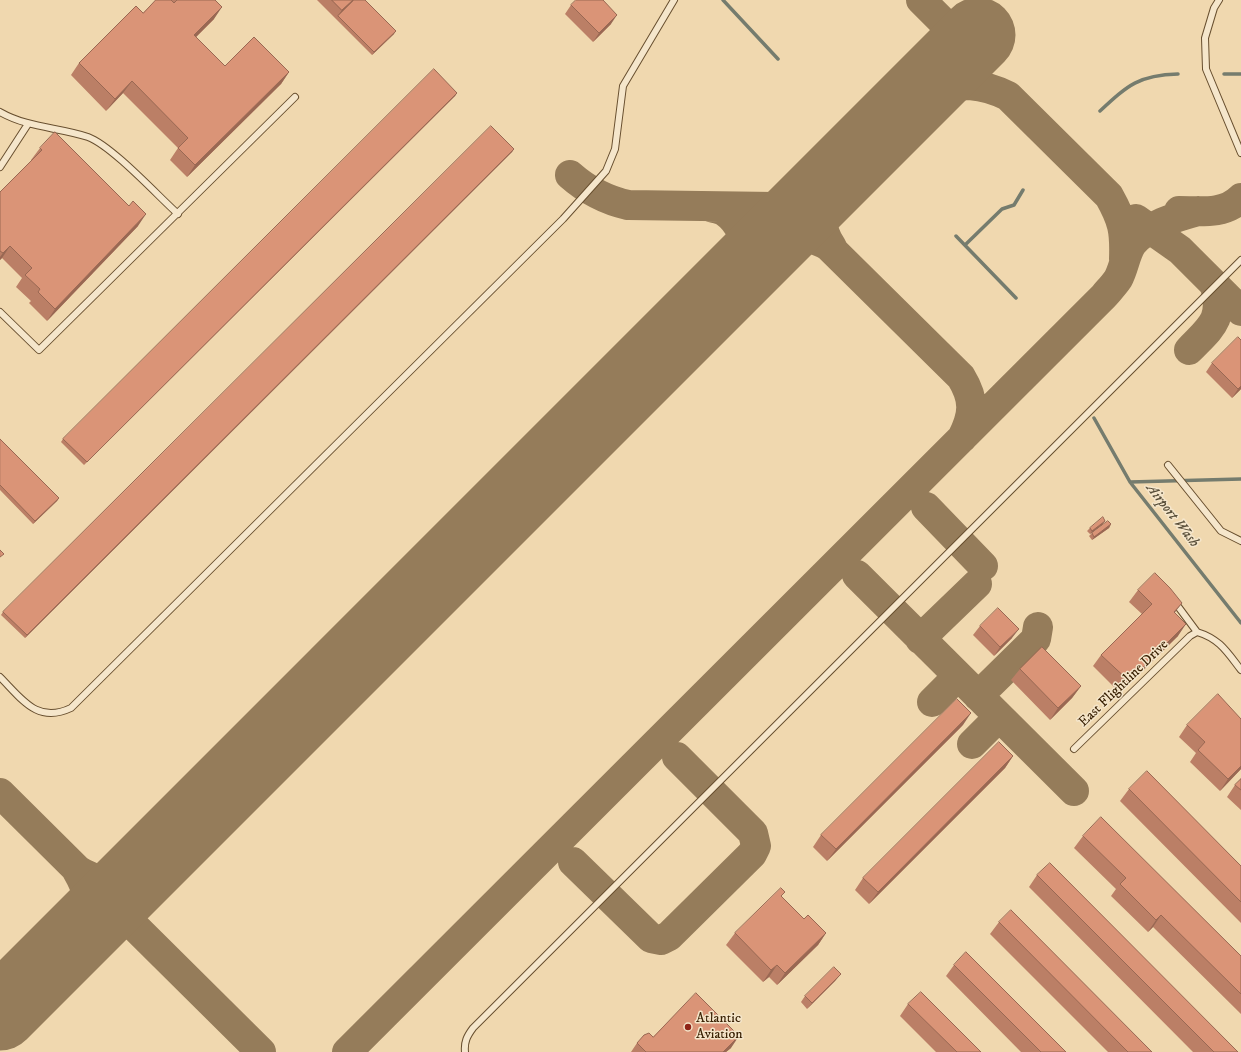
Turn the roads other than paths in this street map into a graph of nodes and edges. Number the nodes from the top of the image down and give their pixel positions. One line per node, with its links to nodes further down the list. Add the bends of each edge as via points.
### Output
1 (674, 0): 16 (lane, via 623,86 615,149 606,171 563,219 71,708 52,714 41,713 32,709)
2 (1219, 0): 6 (lane, via 1205,38 1206,69)
3 (295, 97): 8 (lane)
4 (0, 112): 5 (lane)
5 (28, 124): 7 (lane); 8 (lane, via 74,133 99,142)
6 (1241, 153)
7 (0, 167)
8 (178, 214): 10 (lane, via 39,350)
9 (1241, 260): 18 (lane, via 473,1028 467,1035)
10 (0, 312)
11 (1168, 466): 12 (lane, via 1221,531)
12 (1241, 541)
13 (1169, 594): 14 (lane)
14 (1197, 632): 15 (lane, via 1214,638 1221,644); 17 (lane, East Flightline Drive)
15 (1241, 670)
16 (0, 677)
17 (1074, 749)
18 (465, 1052)

